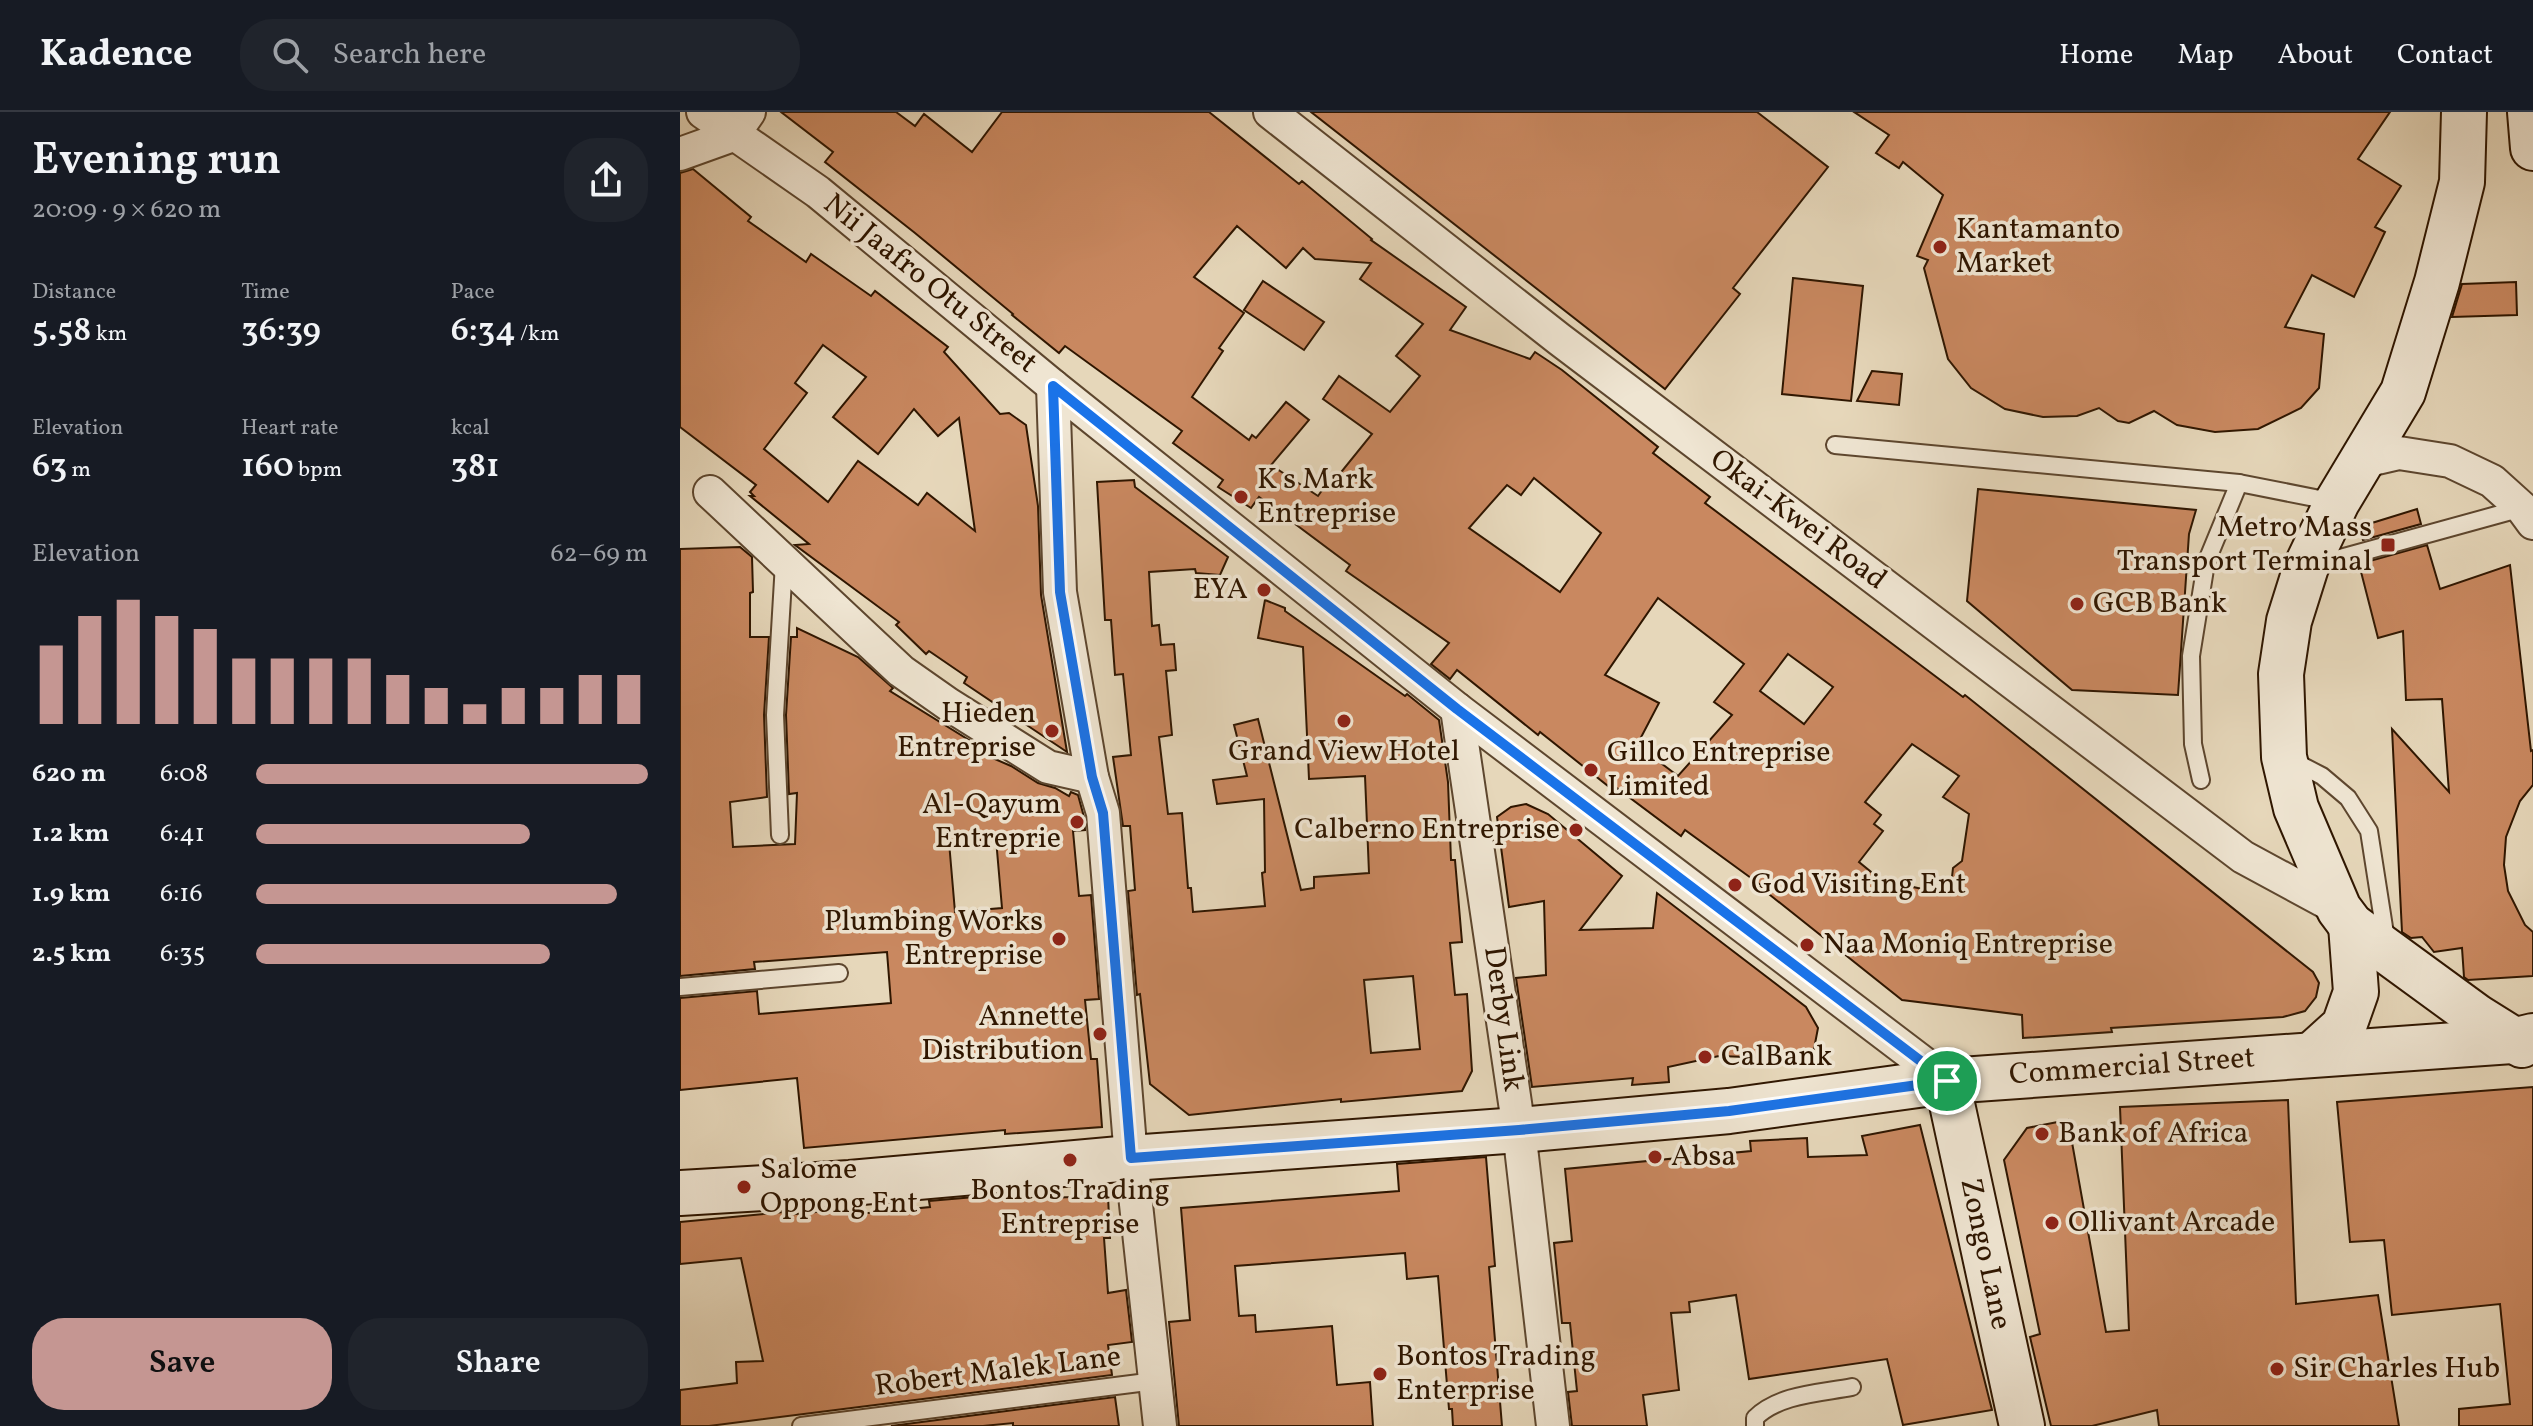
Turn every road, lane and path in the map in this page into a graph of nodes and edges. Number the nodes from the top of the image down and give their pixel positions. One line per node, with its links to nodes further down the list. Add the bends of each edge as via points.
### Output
1 (703, 112): 5 (street, Nii Jaafro Otu Street)
2 (1270, 112): 22 (street, Okai-Kwei Road, via 1559,339 2243,857)
3 (2464, 112): 10 (main road, via 2462,182 2437,282 2403,392)
4 (2530, 112): 6 (main road)
5 (741, 123): 7 (street); 8 (street, Nii Jaafro Otu Street)
6 (2533, 148)
7 (680, 154)
8 (1053, 386): 17 (street, Nii Jaafro Otu Street); 19 (street, via 1060,592)
9 (1835, 445): 11 (lane)
10 (2360, 462): 13 (main road); 14 (street, via 2399,453 2450,461 2492,481)
11 (2239, 483): 13 (lane); 20 (lane, via 2206,563 2191,656 2193,744)
12 (710, 492): 15 (street)
13 (2337, 502): 16 (main road)
14 (2528, 515): 16 (lane)
15 (784, 562): 19 (street, via 912,680 1048,767); 21 (lane, via 775,715)
16 (2306, 567): 18 (main road, via 2289,621 2281,674)
17 (1457, 709): 28 (street, Nii Jaafro Otu Street); 29 (street, Derby Link)
18 (2284, 757): 22 (main road, via 2296,808); 23 (lane, via 2322,776 2348,798 2369,831)
19 (1092, 777): 30 (street, via 1103,813)
20 (2201, 780)
21 (780, 835)
22 (2345, 917): 23 (main road); 27 (main road, via 2356,992 2344,1026)
23 (2388, 954): 26 (main road)
24 (839, 973): 25 (lane)
25 (680, 987)
26 (2526, 1043): 27 (main road, Commercial Street)
27 (2313, 1054): 28 (main road, Commercial Street)
28 (1947, 1081): 29 (main road, Commercial Street, via 1729,1111); 38 (main road, Zongo Lane)
29 (1519, 1130): 30 (main road, Commercial Street); 36 (street, Derby Link)
30 (1131, 1158): 31 (main road, Commercial Street); 32 (street)
31 (680, 1193)
32 (1155, 1381): 34 (lane, Robert Malek Lane); 35 (street)
33 (1852, 1387): 37 (lane, via 1782,1401 1764,1409)
34 (801, 1426)
35 (1160, 1426)
36 (1553, 1426)
37 (1755, 1426)
38 (2022, 1426)

